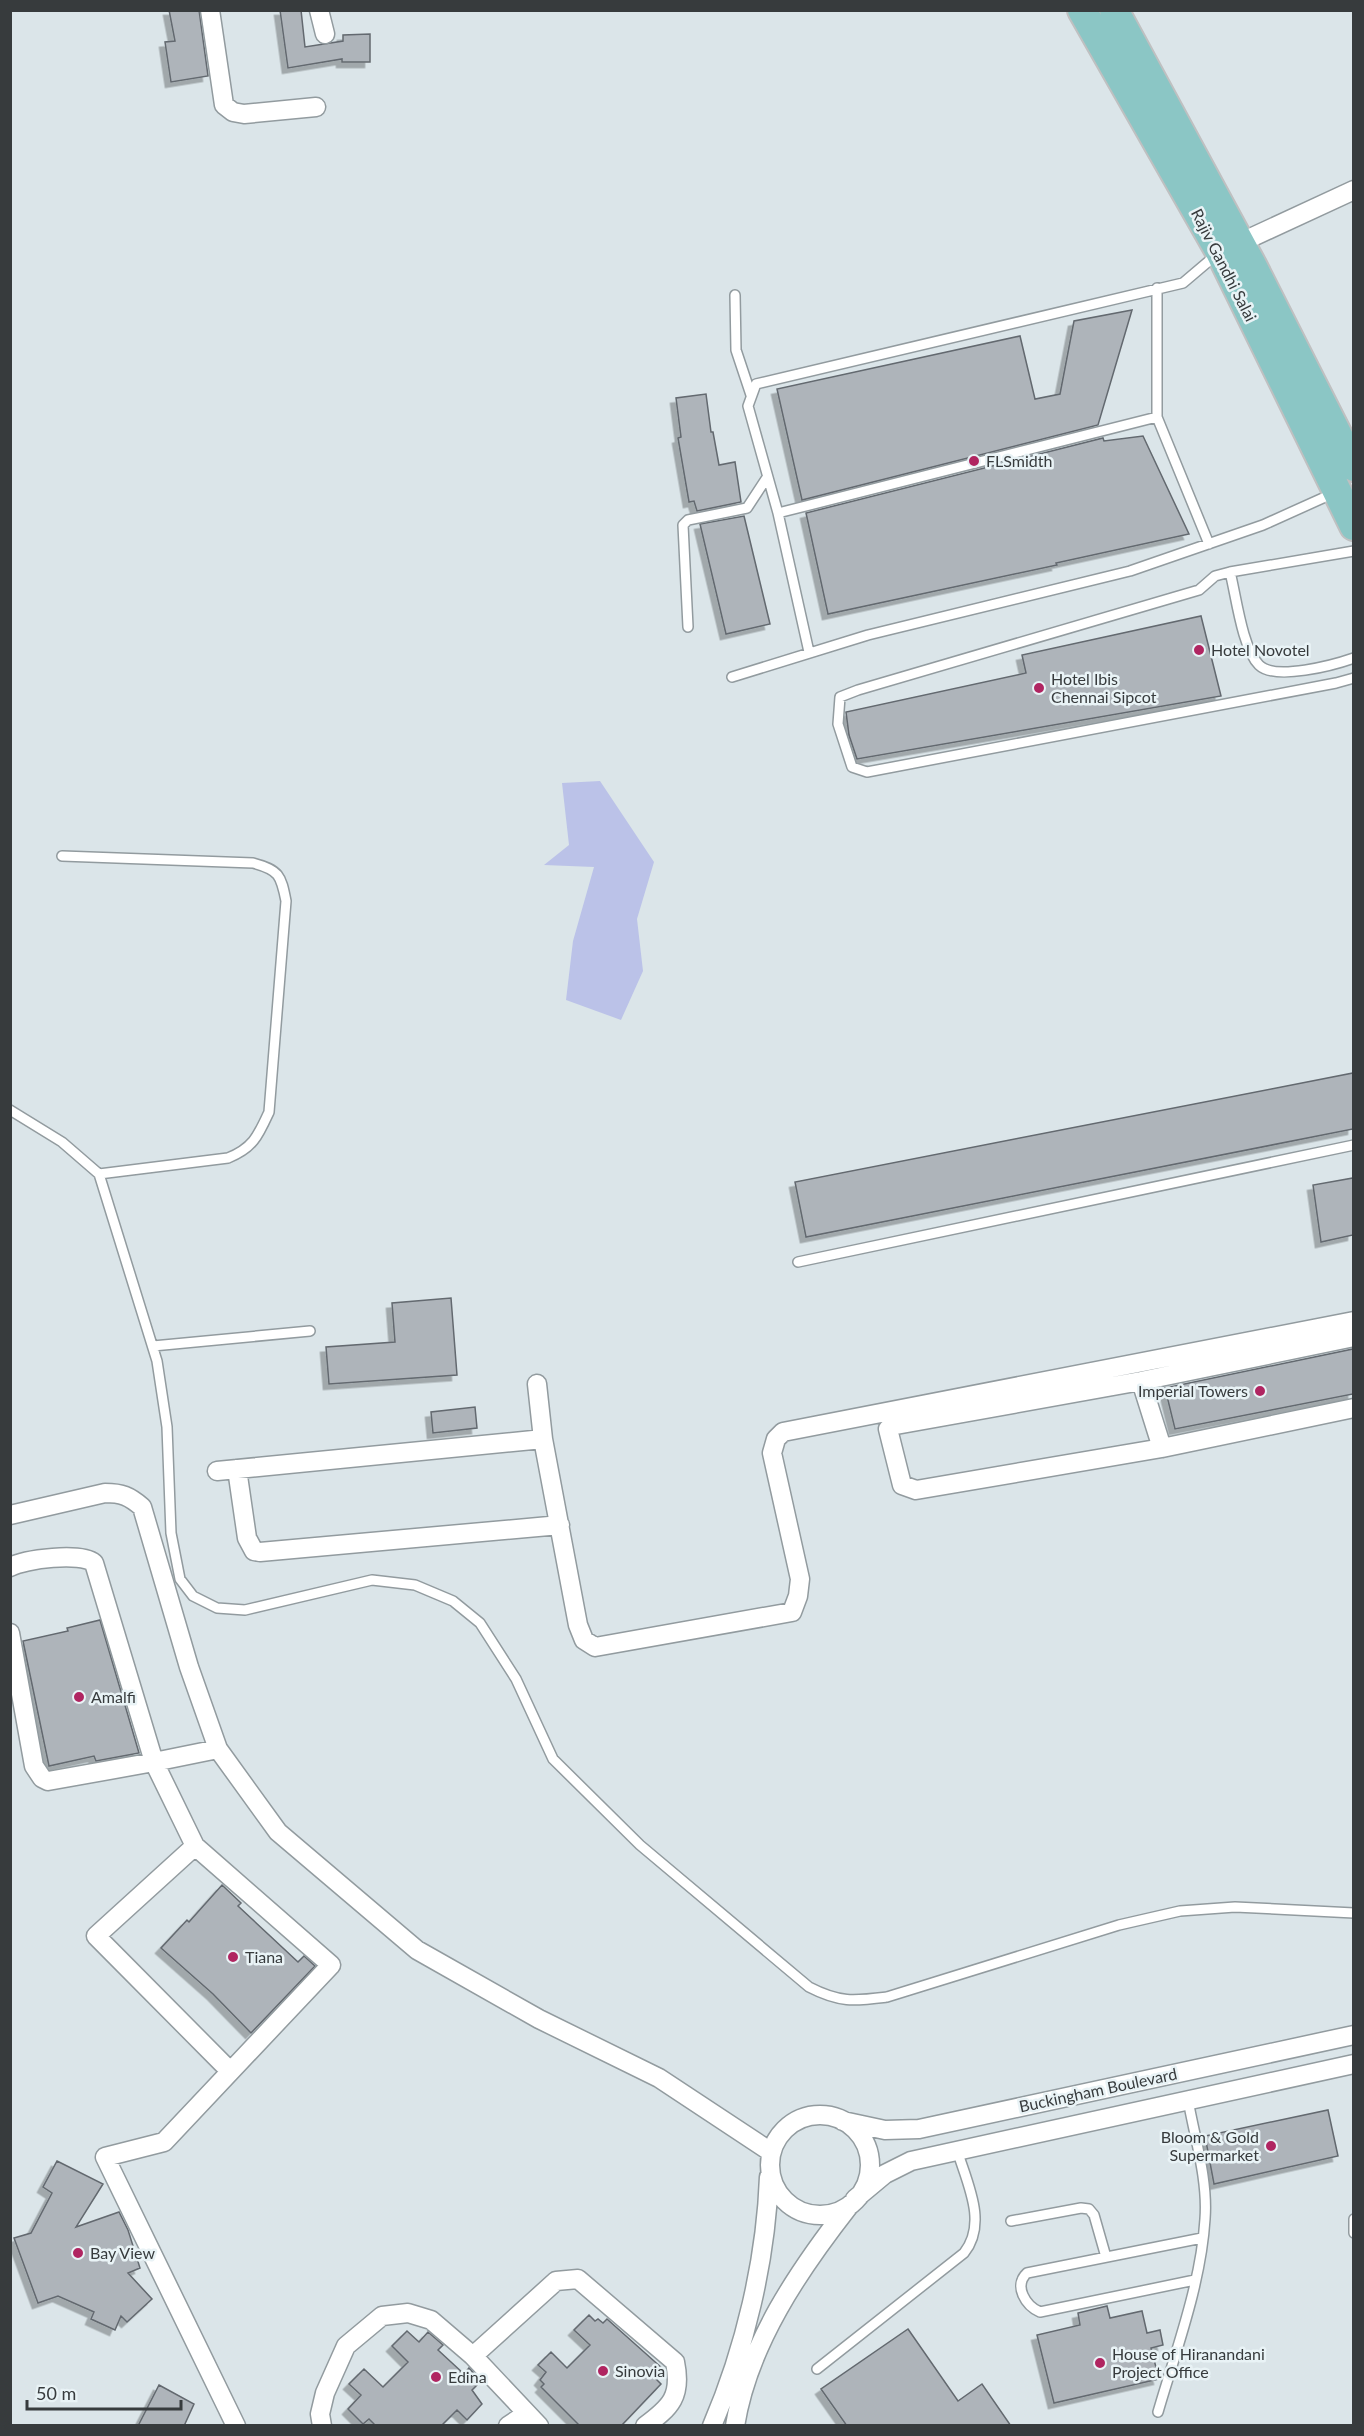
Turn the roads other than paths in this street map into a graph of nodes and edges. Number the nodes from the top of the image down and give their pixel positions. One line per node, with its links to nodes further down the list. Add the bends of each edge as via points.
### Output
1 (210, 10): 6 (street, via 224,105 244,114)
2 (319, 10): 5 (street)
3 (1082, 10): 8 (main road, Rajiv Gandhi Salai)
4 (1114, 10): 8 (main road, Rajiv Gandhi Salai)
5 (325, 34)
6 (316, 106)
7 (1353, 190): 8 (street)
8 (1230, 248): 9 (lane, via 1183,283); 13 (main road, Rajiv Gandhi Salai); 15 (main road, Rajiv Gandhi Salai)
9 (1157, 288): 11 (lane, via 756,384); 12 (lane)
10 (735, 295): 11 (lane, via 736,350)
11 (751, 395): 14 (lane, via 748,406)
12 (1158, 417): 16 (lane); 18 (lane)
13 (1353, 467)
14 (766, 479): 16 (lane); 21 (lane, via 747,508 688,520 683,525)
15 (1336, 492): 17 (main road, Rajiv Gandhi Salai); 18 (lane)
16 (778, 513): 22 (lane)
17 (1353, 526)
18 (1209, 544): 22 (lane, via 1130,571)
19 (1353, 551): 20 (lane)
20 (1230, 572): 23 (lane, via 1247,643 1259,664 1270,671 1325,668); 25 (lane, via 1215,576 1199,590 840,697 838,724 852,767 867,772)
21 (688, 627)
22 (809, 652): 24 (lane)
23 (1353, 658)
24 (732, 677)
25 (1353, 678)
26 (62, 856): 29 (lane, via 253,863 273,869 282,882 286,901 269,1112 257,1137 245,1151 228,1158)
27 (10, 1110): 29 (lane, via 62,1142)
28 (1353, 1144): 30 (lane)
29 (99, 1174): 34 (lane)
30 (798, 1262)
31 (1353, 1322): 43 (street, via 783,1432 772,1453 800,1579 792,1612 595,1647 584,1640 578,1625)
32 (310, 1331): 34 (lane)
33 (1353, 1337): 35 (street)
34 (153, 1346): 49 (lane, via 167,1427 171,1533 180,1579 193,1596 217,1608 245,1610 372,1580 415,1585 453,1601 480,1623 516,1679 553,1759 640,1845 809,1987 830,1998 856,2001 887,1997 1119,1925 1180,1911 1235,1907)
35 (1141, 1382): 39 (street); 39 (street, via 896,1425 888,1430 900,1479 902,1485 916,1490)
36 (537, 1384): 38 (street)
37 (1353, 1408): 39 (street)
38 (543, 1439): 40 (street); 43 (street)
39 (1162, 1448)
40 (237, 1469): 41 (street); 43 (street, via 247,1538 254,1551)
41 (217, 1471)
42 (10, 1515): 46 (street, via 105,1493 121,1493 142,1507 189,1667)
43 (560, 1525)
44 (10, 1567): 47 (street, via 25,1560 85,1557 94,1563)
45 (10, 1633): 47 (street, via 34,1766 42,1778 48,1781)
46 (218, 1749): 47 (street); 58 (street, via 278,1832 417,1950 539,2019 658,2078)
47 (154, 1762): 48 (street)
48 (195, 1846): 53 (street, via 96,1936); 53 (street, via 330,1965)
49 (1353, 1913)
50 (1353, 2035): 51 (street, Buckingham Boulevard)
51 (1295, 2048): 54 (street); 56 (street, Buckingham Boulevard, via 919,2129 885,2130)
52 (1353, 2064): 54 (street, Buckingham Boulevard)
53 (229, 2070): 70 (street, via 164,2142 105,2157)
54 (1300, 2076): 55 (street, Buckingham Boulevard)
55 (1188, 2100): 57 (street, Buckingham Boulevard); 63 (lane, via 1204,2196)
56 (843, 2121): 58 (street, Buckingham Boulevard, via 827,2116 803,2118 783,2132); 59 (street, Buckingham Boulevard, via 862,2138 869,2160 865,2185)
57 (957, 2150): 59 (street, Buckingham Boulevard, via 896,2167 875,2180); 67 (lane, via 977,2223 973,2242)
58 (771, 2159): 59 (street, Buckingham Boulevard, via 780,2195 789,2205 825,2214); 74 (street, via 758,2272 738,2351)
59 (854, 2201): 75 (street, Buckingham Boulevard, via 776,2315 749,2376)
60 (1353, 2218): 62 (lane)
61 (1011, 2221): 64 (lane, via 1089,2209)
62 (1353, 2233)
63 (1202, 2238): 64 (lane); 65 (lane)
64 (1106, 2257): 65 (lane, via 1027,2272 1021,2283 1023,2296 1030,2308 1040,2313)
65 (1195, 2280): 68 (lane)
66 (473, 2356): 69 (street); 71 (street, via 431,2320 408,2313 382,2316 346,2346 324,2393); 73 (street, via 556,2281 578,2278 675,2362 679,2380 668,2409)
67 (817, 2369)
68 (1158, 2412)
69 (533, 2419): 72 (street)
70 (236, 2426)
71 (322, 2426)
72 (508, 2426)
73 (645, 2426)
74 (712, 2426)
75 (735, 2426)

